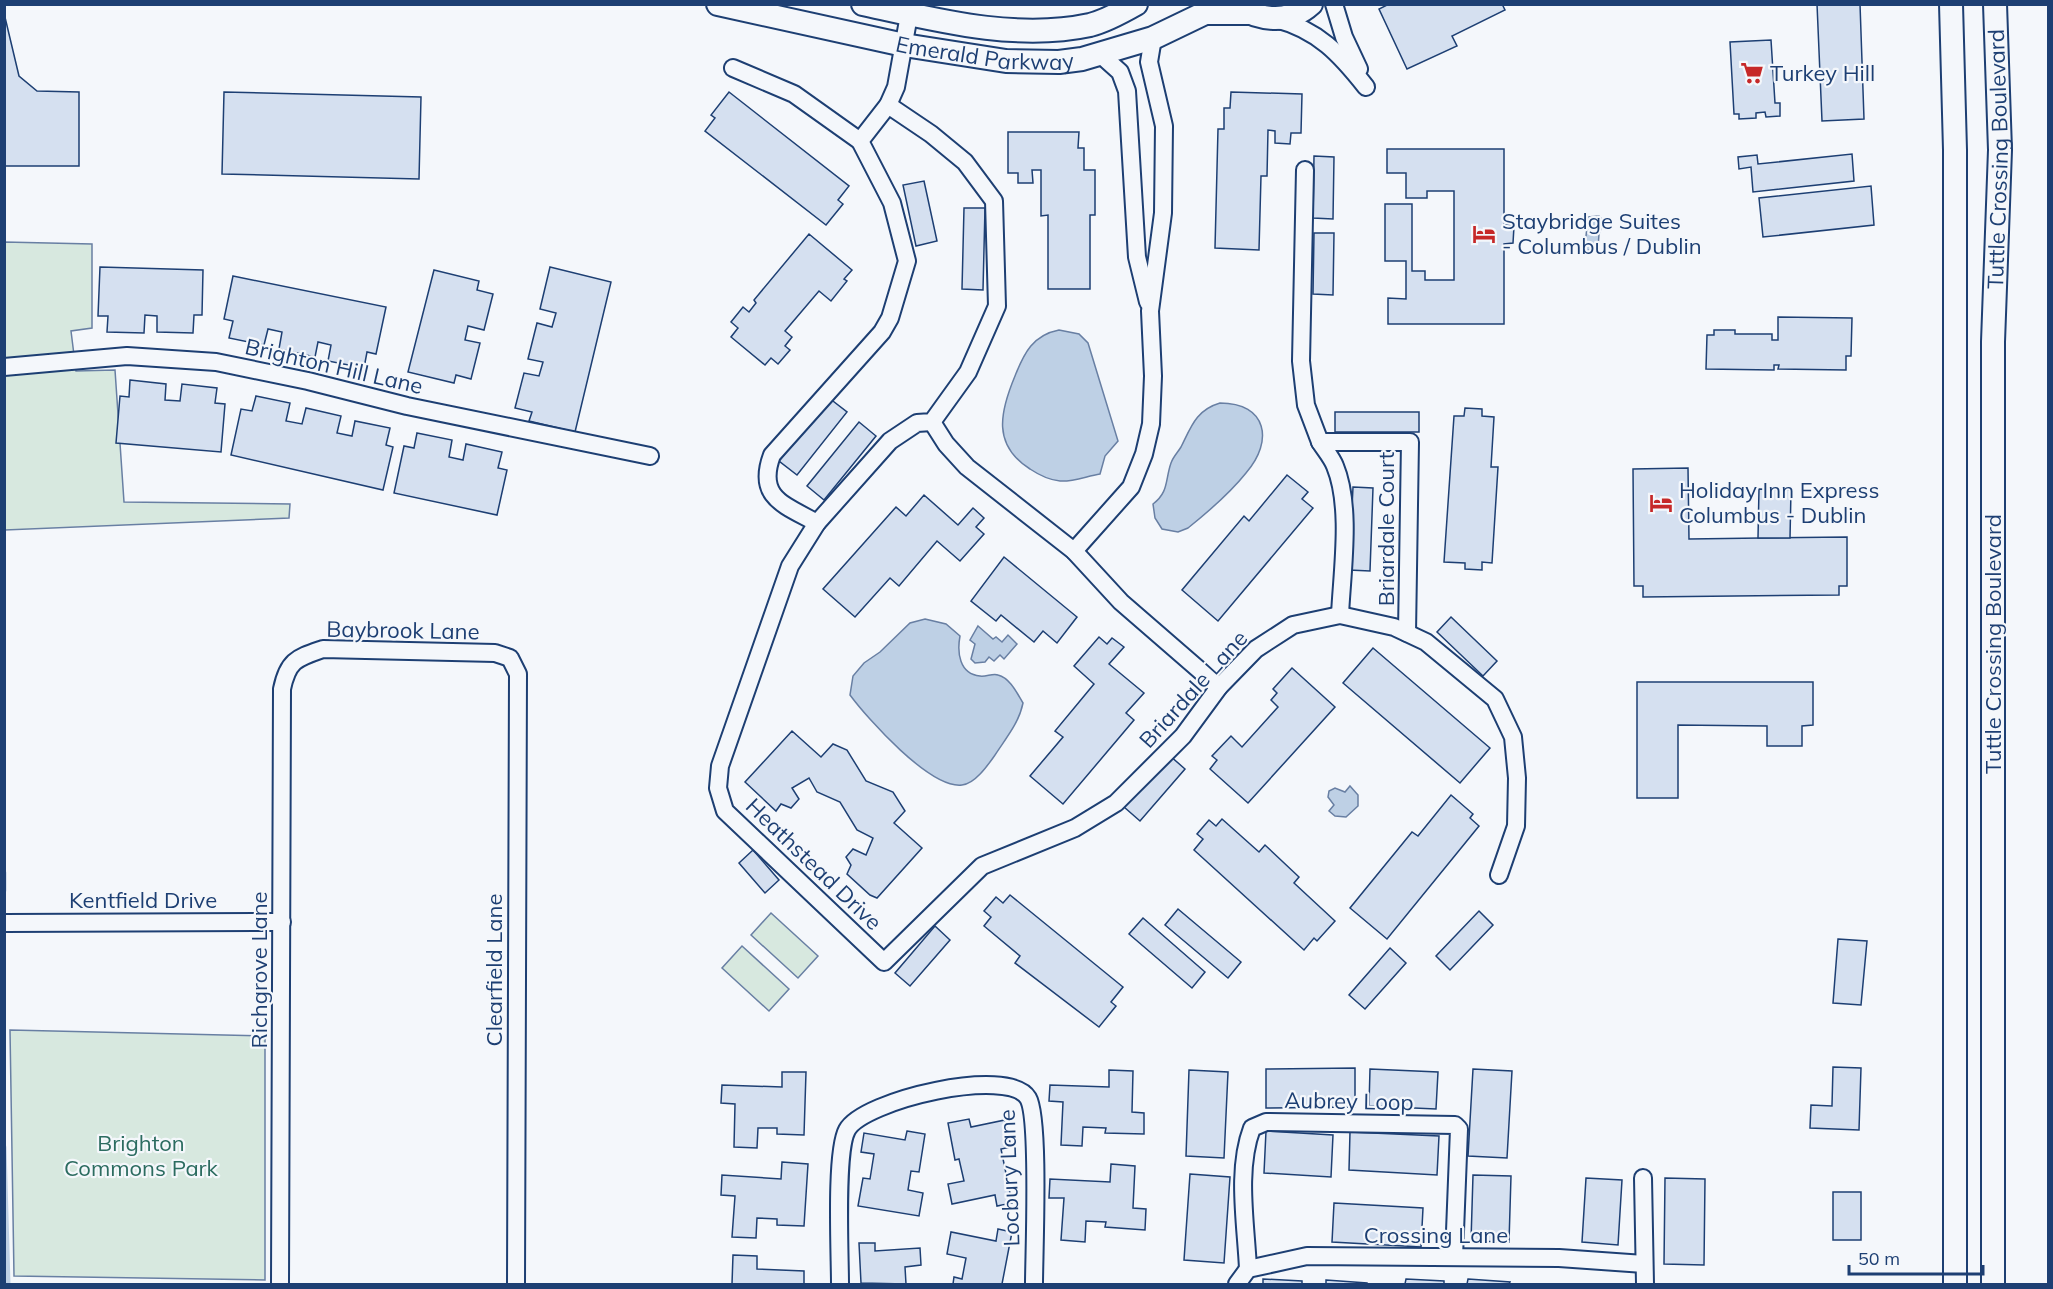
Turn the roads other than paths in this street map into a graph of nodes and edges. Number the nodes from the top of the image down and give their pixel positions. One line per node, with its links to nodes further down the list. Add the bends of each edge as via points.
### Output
1 (718, 4): 12 (street, Emerald Parkway)
2 (863, 4): 9 (street, Emerald Parkway)
3 (1136, 4): 9 (street, Emerald Parkway, via 1093,24 1053,31 975,27)
4 (1311, 4): 10 (street, via 1291,16)
5 (1334, 4): 10 (street, via 1366,87 1333,48 1299,25)
6 (1951, 4): 44 (street, Tuttle Crossing Boulevard, via 1955,150)
7 (1995, 4): 45 (street, Tuttle Crossing Boulevard, via 2000,150 1993,342)
8 (1241, 9): 10 (street, Emerald Parkway); 11 (street, Emerald Parkway, via 1205,13)
9 (909, 15): 12 (street)
10 (1275, 19)
11 (1153, 38): 13 (street, Emerald Parkway); 18 (street, via 1149,62 1164,126 1163,213)
12 (904, 45): 13 (street, Emerald Parkway, via 1006,61 1059,62); 15 (street, via 896,87)
13 (1101, 55): 18 (street, via 1120,72 1127,91 1137,257)
14 (733, 68): 16 (street, via 794,94)
15 (888, 105): 16 (street); 20 (street, via 965,162 994,201 997,306 969,372)
16 (860, 141): 23 (street, via 892,203 908,261 882,332 772,455 767,470 774,499)
17 (1305, 170): 21 (street, Briardale Court, via 1301,361 1306,405)
18 (1150, 311): 24 (street, via 1152,386 1144,454 1131,488)
19 (4, 367): 22 (street, Brighton Hill Lane, via 127,356 216,362)
20 (932, 422): 23 (street, Heathstead Drive, via 917,423 890,441); 24 (street, via 966,467)
21 (1320, 442): 25 (street, Briardale Court, via 1335,465 1342,492); 26 (street, Briardale Court, via 1410,442)
22 (650, 456)
23 (817, 523): 30 (street, Heathstead Drive, via 790,566 733,721 720,766 718,789 725,811 884,962 982,866)
24 (1074, 551): 29 (street, via 1121,602)
25 (1340, 615): 26 (street, Briardale Lane); 29 (street, Briardale Lane, via 1293,624 1256,649)
26 (1407, 633): 31 (street, Briardale Lane, via 1426,642 1495,699 1513,736 1516,826)
27 (510, 658): 28 (street, Baybrook Lane, via 495,653 323,649); 39 (street, Clearfield Lane, via 518,674)
28 (296, 659): 32 (street, Richgrove Lane, via 286,672 282,689)
29 (1219, 687): 30 (street, Briardale Lane, via 1182,736 1116,803 1075,828)
30 (1024, 848)
31 (1499, 875)
32 (282, 922): 33 (street, Kentfield Drive); 38 (street, Richgrove Lane)
33 (4, 923)
34 (1643, 1178): 36 (street)
35 (1454, 1257): 36 (street, Crossing Lane); 37 (street, Crossing Lane, via 1307,1256); 37 (street, Aubrey Loop, via 1459,1129 1455,1125 1266,1122 1252,1128 1247,1142 1244,1172)
36 (1644, 1264): 43 (street)
37 (1248, 1269): 42 (street)
38 (280, 1284)
39 (516, 1284)
40 (840, 1284): 41 (street, Locbury Lane, via 841,1151 847,1129 864,1112 918,1095 960,1087 1009,1085 1029,1098 1032,1110)
41 (1034, 1284)
42 (1238, 1284)
43 (1645, 1284)
44 (1955, 1284)
45 (1993, 1284)

